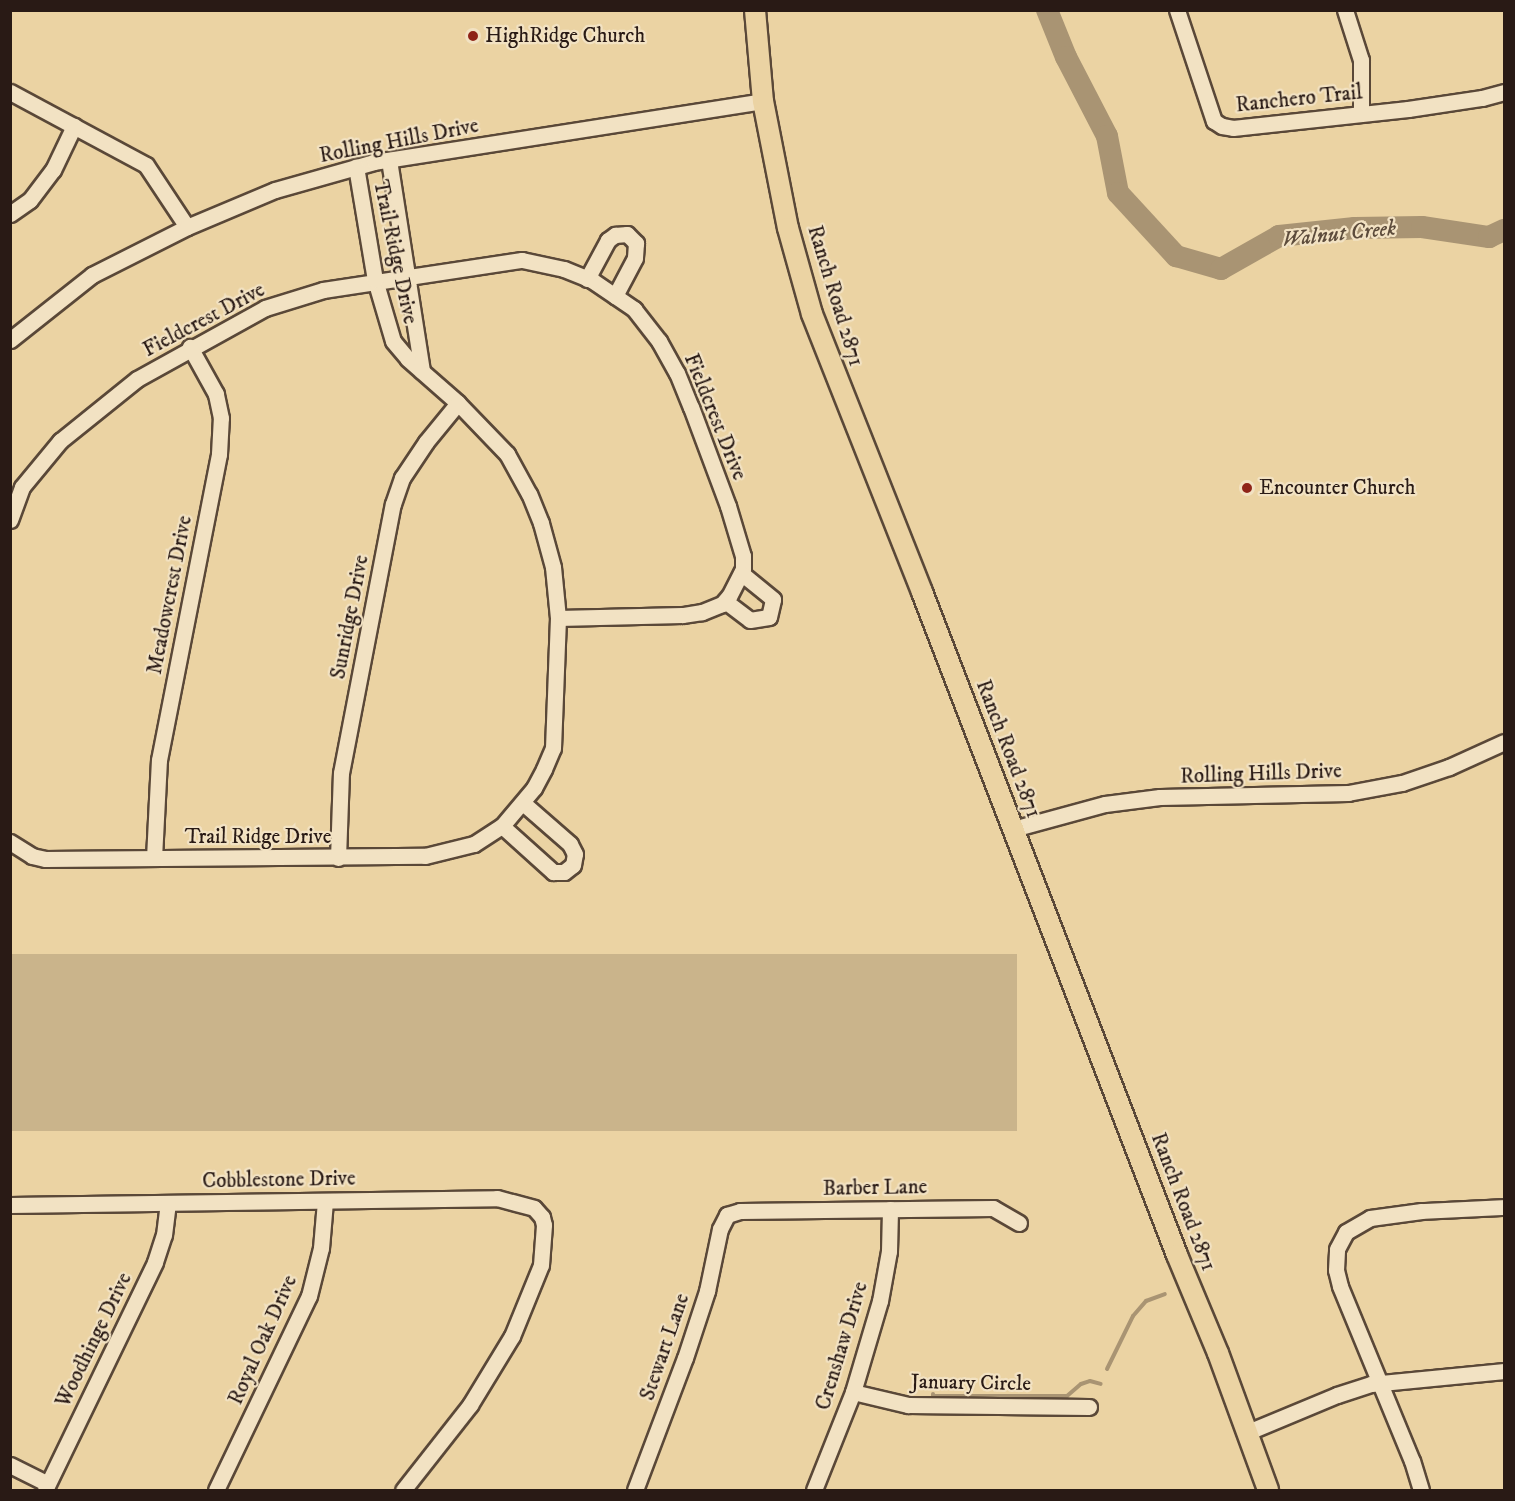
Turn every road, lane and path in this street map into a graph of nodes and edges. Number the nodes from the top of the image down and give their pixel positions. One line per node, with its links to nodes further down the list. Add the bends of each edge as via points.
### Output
1 (755, 10): 6 (main road, Ranch Road 2871)
2 (1177, 10): 7 (street, Ranchero Trail, via 1214,121 1222,126 1233,128)
3 (1345, 10): 7 (street, via 1361,60)
4 (10, 92): 8 (street)
5 (1504, 92): 7 (street, Ranchero Trail)
6 (763, 101): 9 (street, Rolling Hills Drive); 28 (main road, Ranch Road 2871, via 788,228 812,314)
7 (1361, 113)
8 (74, 126): 11 (street, via 53,170 30,200); 12 (street, via 146,165)
9 (389, 160): 10 (street, Rolling Hills Drive); 13 (street, Trail Ridge Drive)
10 (356, 167): 12 (street, Rolling Hills Drive, via 275,190); 15 (street, Trail Ridge Drive)
11 (10, 214)
12 (187, 227): 17 (street, Rolling Hills Drive, via 92,274)
13 (409, 275): 14 (street, Fieldcrest Drive, via 522,260 564,269); 15 (street, Fieldcrest Drive); 19 (street, Trail Ridge Drive)
14 (587, 279): 16 (street, Fieldcrest Drive); 16 (street, via 608,240 627,234 636,243 635,258)
15 (375, 280): 18 (street, Fieldcrest Drive, via 323,290 265,308); 19 (street, Trail Ridge Drive, via 393,341)
16 (615, 296): 22 (street, Fieldcrest Drive, via 634,309 660,341 677,373 741,542)
17 (10, 340)
18 (190, 347): 21 (street, Fieldcrest Drive, via 137,379 60,441 22,488); 30 (street, Meadowcrest Drive, via 216,393 221,418 219,454 159,760)
19 (422, 371): 20 (street, Trail Ridge Drive)
20 (458, 403): 24 (street, Trail Ridge Drive, via 507,454 530,494 553,567); 31 (street, Sunridge Drive, via 402,478 393,504 341,773)
21 (10, 520)
22 (741, 573): 23 (street, Fieldcrest Drive); 23 (street, via 773,599 769,616 750,620)
23 (725, 601): 24 (street, via 702,612 682,615)
24 (558, 618): 26 (street, Trail Ridge Drive, via 553,748)
25 (1504, 741): 28 (street, Rolling Hills Drive, via 1449,767 1402,783 1348,793 1160,797 1105,804)
26 (523, 803): 27 (street, Trail Ridge Drive); 27 (street, via 570,844 575,854 573,865 564,872 553,872)
27 (502, 826): 31 (street, Trail Ridge Drive, via 474,844 425,855)
28 (1013, 829): 43 (main road, Ranch Road 2871)
29 (10, 842): 30 (street, Trail Ridge Drive, via 45,859)
30 (154, 858): 31 (street, Trail Ridge Drive)
31 (338, 858)
32 (326, 1201): 33 (street, Cobblestone Drive); 46 (street, Royal Oak Drive, via 321,1248 309,1296); 47 (street, Cobblestone Drive, via 497,1198 534,1208 542,1216 545,1236 541,1265 512,1336 470,1405)
33 (168, 1203): 34 (street, Cobblestone Drive); 45 (street, Woodhinge Drive, via 155,1262)
34 (10, 1205)
35 (1504, 1207): 40 (street, via 1370,1218 1346,1232 1337,1249 1336,1270)
36 (890, 1209): 37 (street, Barber Lane, via 740,1211); 38 (street, Barber Lane, via 993,1208); 41 (street, Crenshaw Drive, via 889,1251 880,1301)
37 (727, 1215): 48 (street, Stewart Lane, via 686,1358)
38 (1019, 1223)
39 (1504, 1371): 40 (street)
40 (1380, 1383): 43 (street, via 1337,1395); 51 (street)
41 (853, 1392): 42 (street, January Circle, via 908,1405); 49 (street, Crenshaw Drive)
42 (1089, 1407)
43 (1248, 1432): 50 (main road, Ranch Road 2871)
44 (10, 1465): 45 (street)
45 (46, 1487)
46 (216, 1491)
47 (403, 1491)
48 (635, 1491)
49 (814, 1491)
50 (1268, 1491)
51 (1421, 1491)

